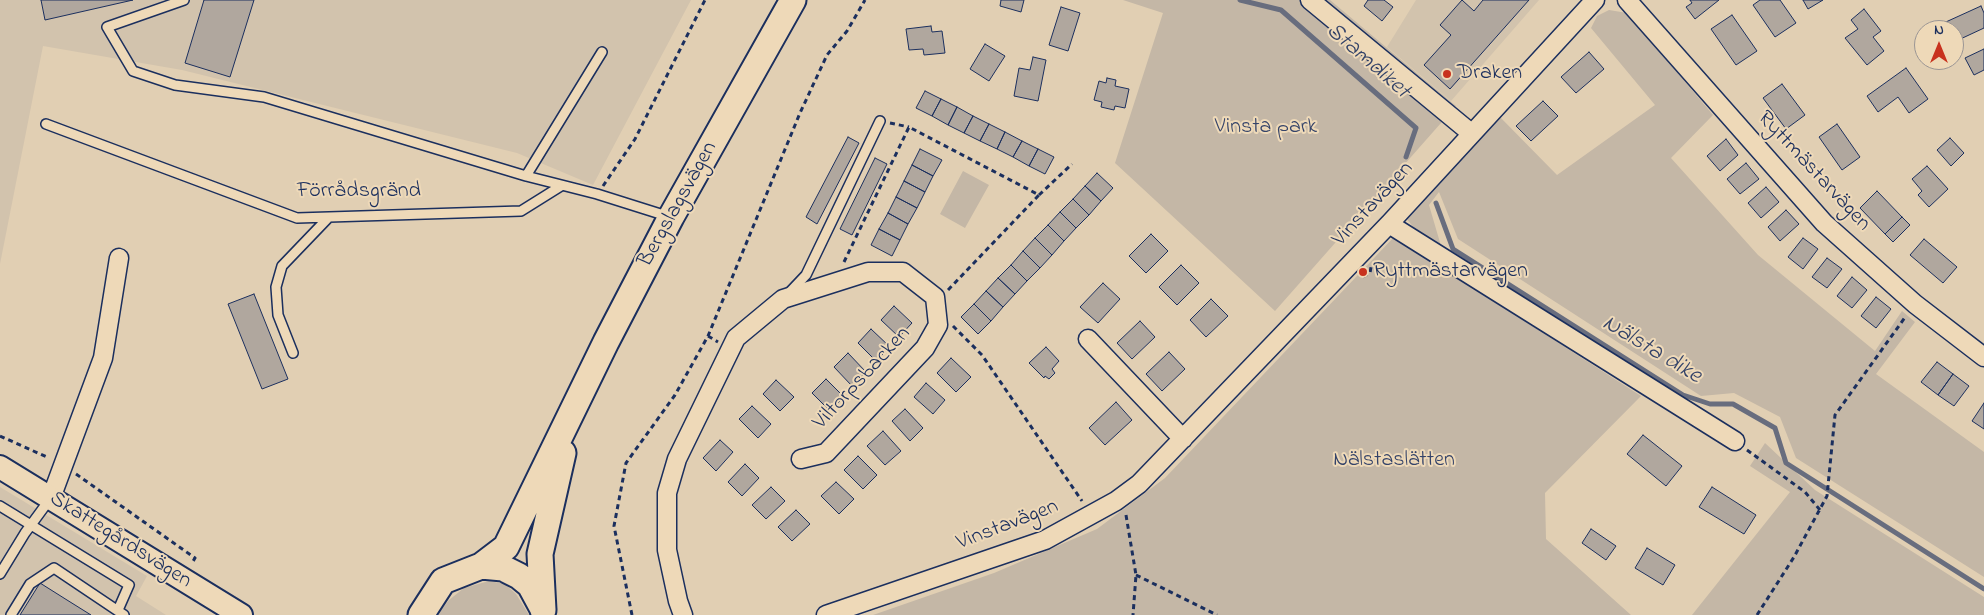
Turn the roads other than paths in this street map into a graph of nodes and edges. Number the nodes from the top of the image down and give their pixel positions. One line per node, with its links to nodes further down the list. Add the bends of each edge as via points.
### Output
1 (184, 0): 10 (lane, Förrådsgränd, via 107,27 133,71 176,85 264,97)
2 (793, 0): 13 (main road, Bergslagsvägen)
3 (1310, 0): 9 (street)
4 (1596, 0): 9 (street, Vinstavägen)
5 (1627, 0): 19 (street, Ryttmästarvägen, via 1824,223 1915,304)
6 (602, 52): 10 (lane)
7 (880, 121): 16 (lane, via 806,275)
8 (46, 124): 12 (lane, Förrådsgränd, via 296,218)
9 (1471, 133): 14 (street, Vinstavägen)
10 (526, 176): 11 (lane, Förrådsgränd)
11 (561, 186): 12 (lane, Förrådsgränd, via 521,211); 13 (lane, Förrådsgränd)
12 (329, 217): 18 (lane, via 282,266 276,287 278,316)
13 (671, 217): 20 (main road, Bergslagsvägen)
14 (1388, 224): 21 (street, Vinstavägen); 22 (street)
15 (119, 258): 25 (street, via 104,358)
16 (784, 299): 23 (street, Viltorpsbacken, via 868,272 903,272 935,297 936,306 938,326 925,348 826,453); 35 (street, via 736,338 677,459 666,493 667,550)
17 (1088, 339): 21 (street)
18 (293, 353)
19 (1984, 357)
20 (572, 414): 28 (main road, Bergslagsvägen, via 506,546); 31 (main road, Bergslagsvägen, via 540,554)
21 (1183, 439): 36 (street, Vinstavägen, via 1139,484 1116,501 1045,540)
22 (1735, 441)
23 (801, 460)
24 (0, 467): 25 (street, Skattegårdsvägen)
25 (50, 498): 27 (lane); 30 (street, Skattegårdsvägen)
26 (0, 506): 27 (lane)
27 (33, 525): 29 (lane); 32 (lane, via 129,585)
28 (481, 566): 31 (main road, Bergslagsvägen, via 502,568 519,576 530,585); 34 (main road, Bergslagsvägen, via 443,581)
29 (0, 574)
30 (232, 612)
31 (544, 612)
32 (121, 613): 33 (lane, via 54,568 30,584)
33 (11, 615)
34 (421, 615)
35 (684, 615)
36 (826, 615)

